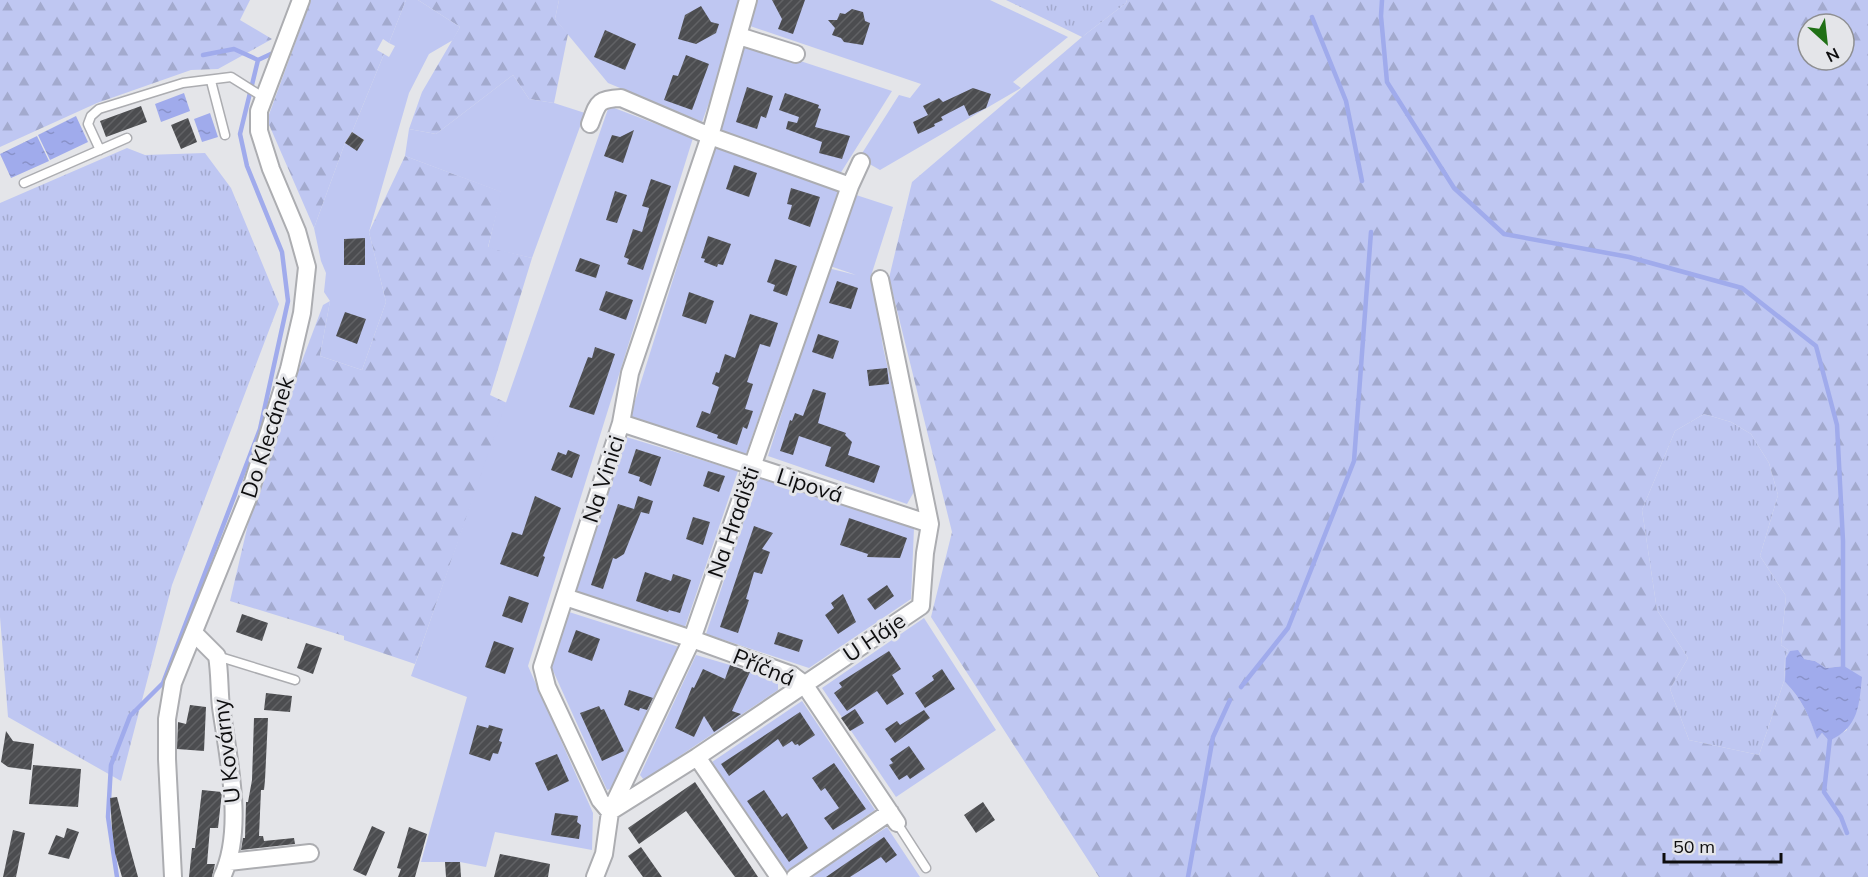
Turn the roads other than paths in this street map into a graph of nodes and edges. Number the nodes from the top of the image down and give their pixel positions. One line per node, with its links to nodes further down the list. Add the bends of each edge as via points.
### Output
1 (301, 0): 6 (street, Do Klecánek)
2 (748, 0): 3 (street, Na Vinici)
3 (739, 36): 4 (street); 9 (street, Na Vinici)
4 (796, 54)
5 (211, 81): 6 (lane, via 231,77); 8 (lane); 11 (lane, via 183,83 99,109 88,124)
6 (263, 98): 20 (street, Do Klecánek, via 260,131 307,267 302,313 263,454)
7 (590, 124): 9 (street, via 598,105 606,98 621,98)
8 (225, 135)
9 (710, 136): 14 (street); 16 (street, Na Vinici, via 630,374)
10 (127, 138): 11 (lane)
11 (100, 150): 13 (lane)
12 (861, 162): 14 (street, Na Hradišti)
13 (24, 183)
14 (850, 186): 17 (street, Na Hradišti)
15 (880, 279): 18 (street, U Háje)
16 (621, 423): 17 (street, Lipová); 19 (street, Na Vinici)
17 (752, 466): 18 (street, Lipová); 21 (street, Na Hradišti)
18 (930, 524): 24 (street, U Háje, via 921,606)
19 (565, 597): 21 (street, Příčná); 26 (street, Na Vinici, via 542,667 600,800)
20 (194, 633): 22 (street); 31 (street, Do Klecánek, via 173,683 167,719)
21 (692, 639): 24 (street, Příčná, via 792,675); 26 (street, Na Hradišti)
22 (217, 656): 23 (lane); 30 (street, U Kovárny, via 235,801)
23 (295, 680)
24 (804, 684): 25 (street, U Háje); 27 (street, Příčná)
25 (697, 758): 26 (street, U Háje); 33 (street)
26 (610, 812): 32 (street, Na Hradišti)
27 (893, 818): 29 (lane); 34 (street)
28 (310, 853): 30 (street)
29 (926, 868)
30 (226, 870)
31 (173, 877)
32 (595, 877)
33 (779, 877)
34 (795, 877)

